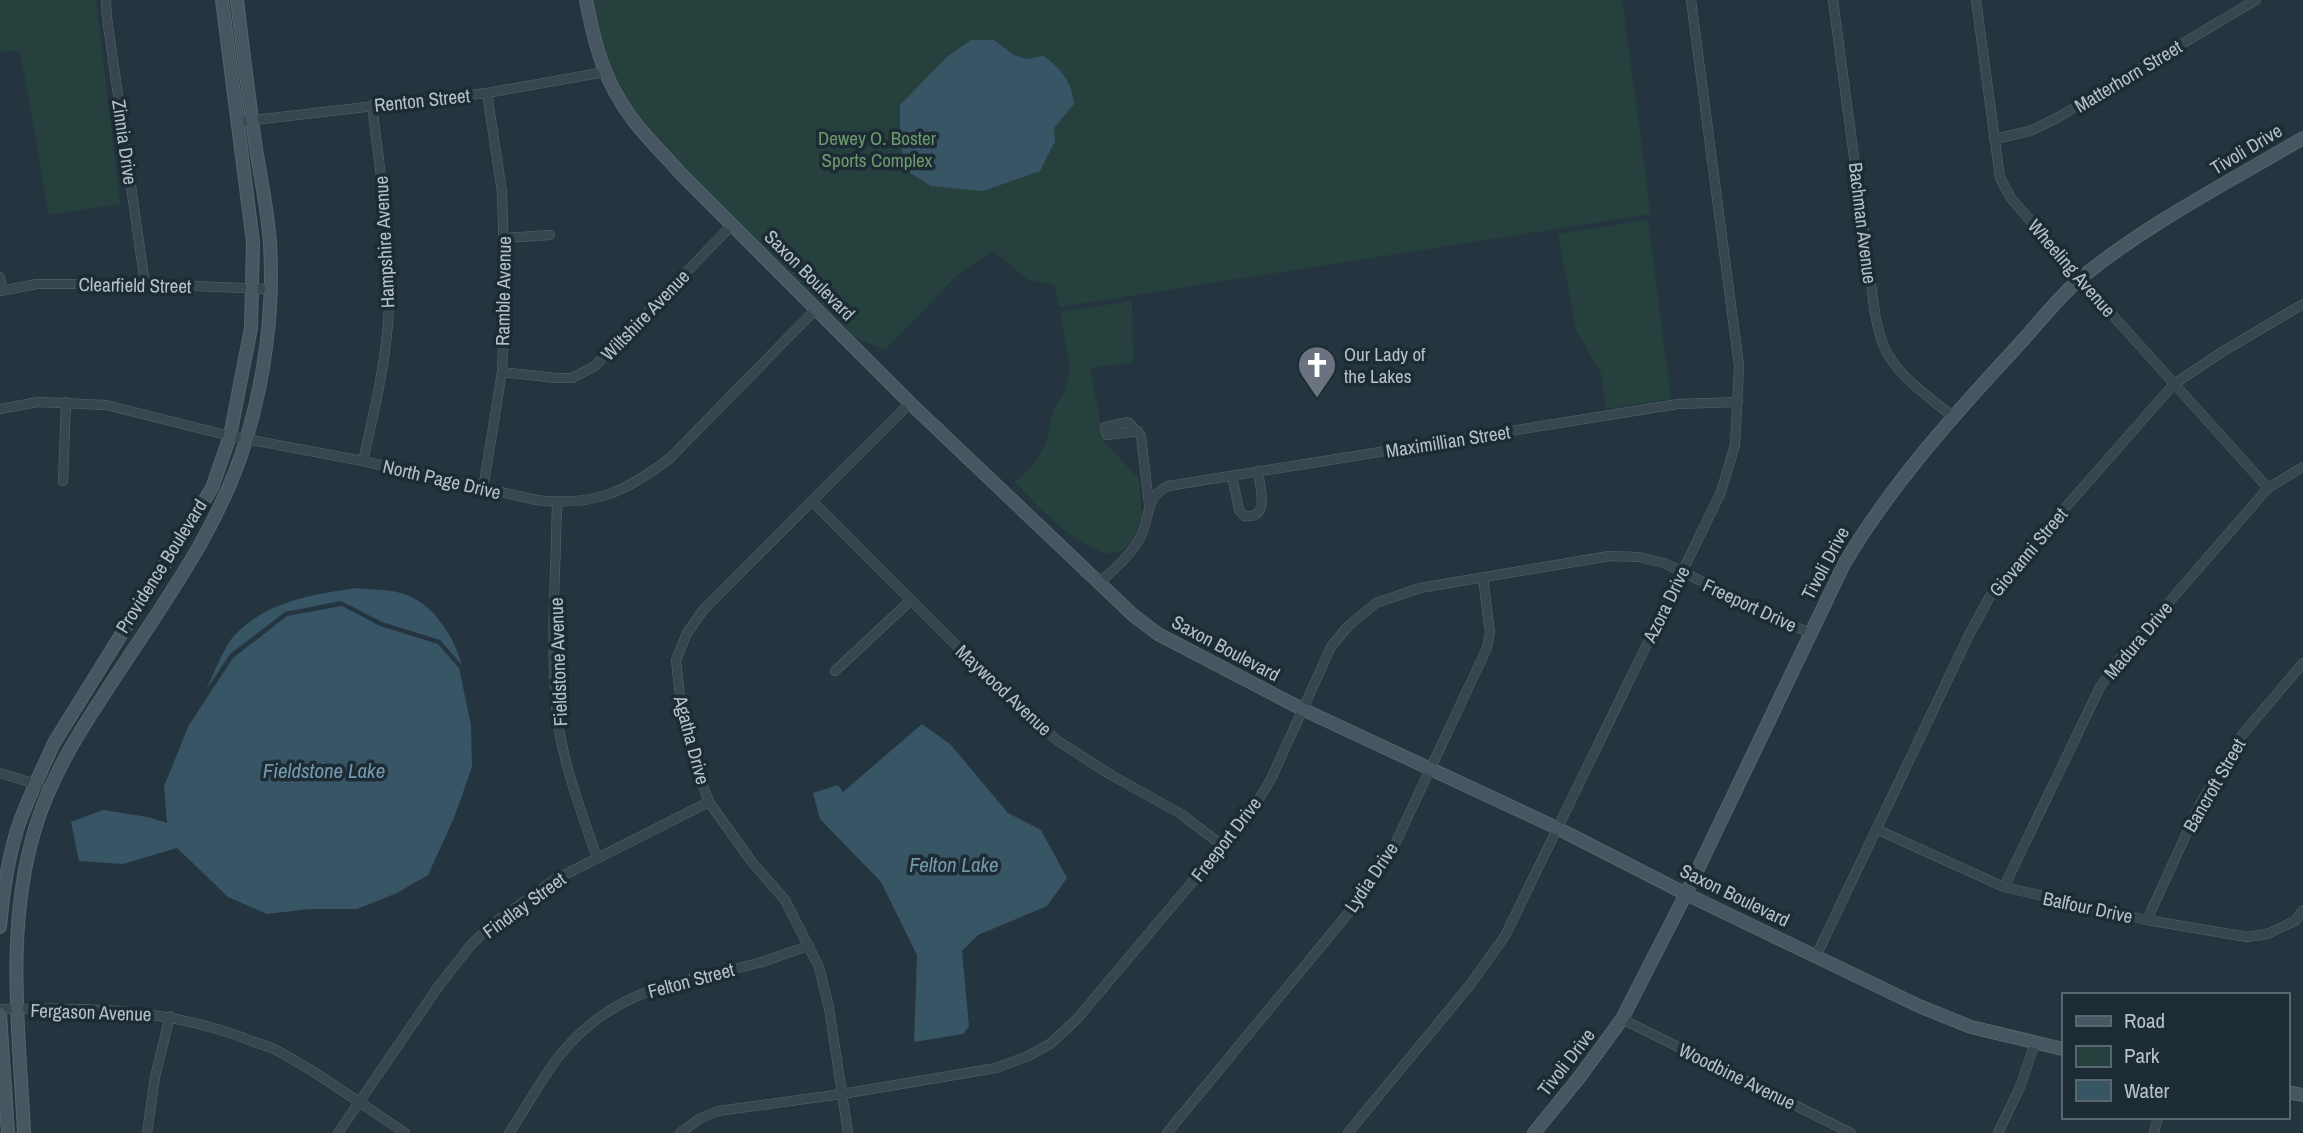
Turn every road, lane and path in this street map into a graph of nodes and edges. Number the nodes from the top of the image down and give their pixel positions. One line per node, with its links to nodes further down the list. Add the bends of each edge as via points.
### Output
1 (106, 0): 22 (street, Zinnia Drive)
2 (222, 0): 3 (street); 14 (main road, Providence Boulevard)
3 (228, 0)
4 (237, 0): 13 (main road, Providence Boulevard)
5 (586, 0): 10 (main road, Saxon Boulevard)
6 (1691, 0): 31 (street, Azora Drive, via 1735,328)
7 (1833, 0): 34 (street, Bachman Avenue, via 1880,335 1889,356 1910,381)
8 (1976, 0): 16 (street, Wheeling Avenue)
9 (2256, 0): 16 (street, Matterhorn Street, via 2055,119 2030,131)
10 (605, 72): 11 (street, Renton Street); 17 (main road, Saxon Boulevard, via 644,133)
11 (487, 93): 12 (street, Renton Street); 19 (street, Ramble Avenue)
12 (372, 105): 13 (street, Renton Street); 38 (street, Hampshire Avenue, via 387,233 388,324)
13 (252, 120): 14 (street, Renton Street); 24 (main road, Providence Boulevard, via 270,244)
14 (237, 122): 23 (main road, Providence Boulevard, via 253,242)
15 (2303, 138): 21 (main road, Tivoli Drive, via 2127,243)
16 (1994, 139): 21 (street, Wheeling Avenue, via 2000,178 2011,198)
17 (732, 225): 27 (main road, Saxon Boulevard); 28 (street, Wiltshire Avenue, via 596,366 572,378)
18 (550, 235): 19 (street)
19 (505, 238): 28 (street, Ramble Avenue)
20 (0, 277): 25 (street)
21 (2080, 279): 29 (street, Wheeling Avenue); 34 (main road, Tivoli Drive)
22 (145, 284): 23 (street, Clearfield Street); 25 (street, Clearfield Street, via 37,284)
23 (253, 287): 24 (street, Clearfield Street); 36 (main road, Providence Boulevard, via 251,328)
24 (270, 289): 37 (main road, Providence Boulevard, via 268,330)
25 (1, 290)
26 (2303, 304): 29 (street, Giovanni Street)
27 (816, 309): 32 (main road, Saxon Boulevard); 46 (street, North Page Drive, via 646,477 597,499)
28 (502, 372): 44 (street, Ramble Avenue)
29 (2174, 384): 43 (street, Wheeling Avenue); 62 (street, Giovanni Street, via 1989,598)
30 (66, 402): 33 (street, North Page Drive); 36 (street, North Page Drive, via 106,405); 42 (street)
31 (1738, 402): 40 (street, Maximillian Street, via 1678,404); 48 (street, Azora Drive, via 1735,445 1721,492)
32 (911, 403): 45 (street, Agatha Drive); 50 (main road, Saxon Boulevard)
33 (0, 409)
34 (1953, 417): 52 (main road, Tivoli Drive, via 1868,523)
35 (1138, 431): 47 (street)
36 (230, 436): 37 (street, North Page Drive); 58 (main road, Providence Boulevard, via 212,488 54,743)
37 (247, 438): 38 (street, North Page Drive); 59 (main road, Providence Boulevard, via 229,490 206,535 71,745)
38 (363, 461): 44 (street, North Page Drive)
39 (2303, 467): 43 (street, Madura Drive)
40 (1258, 471): 41 (street, Maximillian Street); 41 (street, via 1262,508 1254,516 1244,516 1239,510)
41 (1232, 476): 47 (street, Maximillian Street, via 1168,486)
42 (63, 481)
43 (2269, 488): 65 (street, Madura Drive, via 2100,687)
44 (483, 489): 46 (street, North Page Drive)
45 (812, 500): 51 (street, Maywood Avenue); 60 (street, Agatha Drive, via 704,609 676,660 682,715)
46 (557, 502): 64 (street, Fieldstone Avenue, via 554,669 558,722 567,769)
47 (1149, 505): 50 (street, via 1140,539)
48 (1681, 572): 49 (street, Freeport Drive, via 1639,557 1609,556); 52 (street, Freeport Drive); 61 (street, Azora Drive)
49 (1483, 578): 55 (street, Freeport Drive, via 1420,588 1376,603 1331,647); 56 (street, Lydia Drive, via 1490,632 1487,648)
50 (1099, 583): 55 (main road, Saxon Boulevard, via 1158,634)
51 (910, 601): 54 (street); 63 (street, Maywood Avenue, via 1058,741 1181,814)
52 (1811, 634): 68 (main road, Tivoli Drive)
53 (2303, 663): 70 (street, Bancroft Street, via 2242,734 2200,804)
54 (835, 671)
55 (1302, 709): 56 (main road, Saxon Boulevard); 63 (street, Freeport Drive, via 1271,779)
56 (1430, 769): 61 (main road, Saxon Boulevard); 91 (street, Lydia Drive, via 1395,844 1359,900)
57 (0, 773): 58 (street)
58 (35, 785): 59 (street); 66 (main road, Providence Boulevard, via 18,826)
59 (52, 787): 67 (main road, Providence Boulevard, via 35,828)
60 (709, 802): 64 (street, Findlay Street); 72 (street, Agatha Drive, via 785,900)
61 (1557, 828): 68 (main road, Saxon Boulevard); 92 (street, Azora Drive, via 1505,936)
62 (1876, 829): 65 (street, Balfour Drive); 73 (street, Giovanni Street)
63 (1223, 846): 80 (street, Freeport Drive, via 1077,1019 1050,1044 996,1068)
64 (597, 858): 81 (street, Findlay Street, via 554,880 489,926 438,987)
65 (2004, 887): 70 (street, Balfour Drive)
66 (2, 893): 67 (street); 71 (main road, Providence Boulevard)
67 (20, 893): 74 (main road, Providence Boulevard)
68 (1686, 894): 73 (main road, Saxon Boulevard); 77 (main road, Tivoli Drive)
69 (2303, 909): 70 (street, Balfour Drive, via 2295,921 2267,934 2246,937)
70 (2147, 920)
71 (0, 927)
72 (808, 946): 80 (street, Agatha Drive, via 819,967 829,1008); 88 (street, Felton Street, via 675,981 608,1010 565,1049)
73 (1816, 956): 78 (main road, Saxon Boulevard, via 1971,1027)
74 (16, 1009): 75 (street, Fergason Avenue); 76 (street, Fergason Avenue, via 88,1008); 83 (main road, Providence Boulevard)
75 (0, 1012): 82 (main road)
76 (170, 1016): 81 (street, Fergason Avenue, via 219,1028 272,1049); 85 (street)
77 (1622, 1019): 84 (main road, Tivoli Drive); 93 (street, Woodbine Avenue)
78 (2035, 1043): 79 (main road, Saxon Boulevard); 94 (street)
79 (2062, 1049)
80 (842, 1094): 89 (street, Freeport Drive, via 718,1111); 90 (street, Agatha Drive)
81 (358, 1103): 86 (street, Findlay Street); 87 (street, Fergason Avenue)
82 (5, 1130): 83 (street)
83 (24, 1130)
84 (1539, 1131)
85 (147, 1133)
86 (338, 1133)
87 (405, 1133)
88 (509, 1133)
89 (680, 1133)
90 (848, 1133)
91 (1167, 1133)
92 (1348, 1133)
93 (1851, 1133)
94 (1997, 1133)

